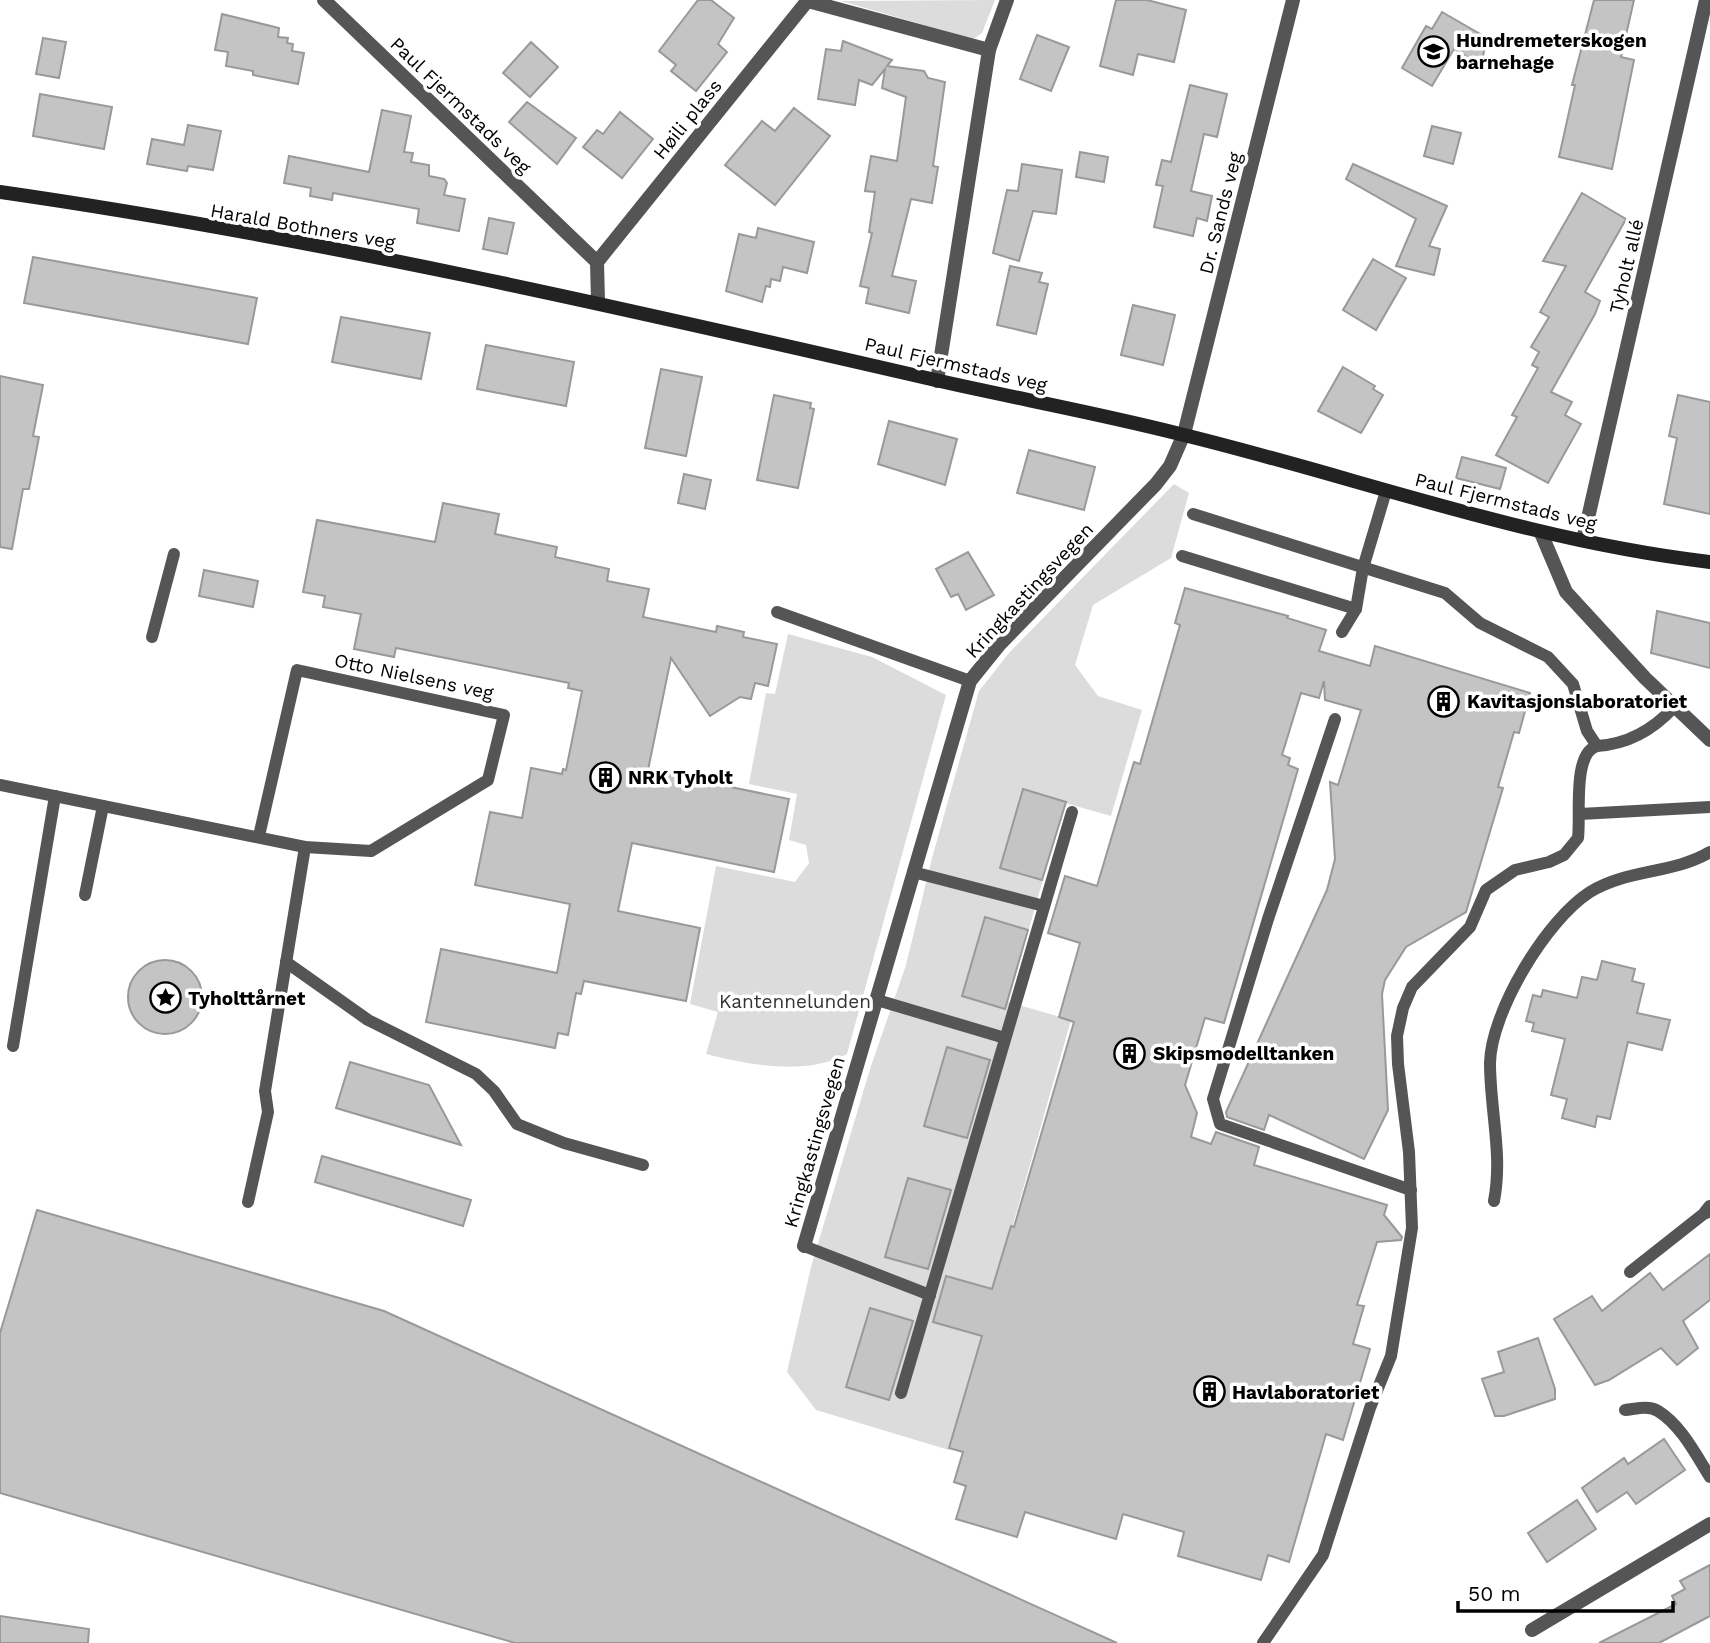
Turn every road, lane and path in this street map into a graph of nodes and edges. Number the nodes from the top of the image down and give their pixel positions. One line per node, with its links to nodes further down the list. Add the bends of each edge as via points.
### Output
1 (324, 0): 8 (street, Paul Fjermstads veg)
2 (808, 0): 6 (street, Høili plass); 8 (street, Høili plass)
3 (1007, 0): 6 (street)
4 (1293, 0): 11 (street, Dr. Sands veg)
5 (1706, 0): 15 (street, Tyholt allé)
6 (989, 50): 10 (street)
7 (0, 192): 9 (street, Harald Bothners veg)
8 (597, 262): 9 (street)
9 (598, 301): 10 (street, Paul Fjermstads veg)
10 (937, 381): 11 (street, Paul Fjermstads veg)
11 (1184, 435): 12 (street, Paul Fjermstads veg); 24 (street, Kringkastingsvegen, via 1156,484 999,645)
12 (1386, 491): 14 (street, Paul Fjermstads veg); 19 (lane)
13 (1193, 514): 19 (lane)
14 (1541, 533): 15 (street, Paul Fjermstads veg); 25 (street, via 1566,592)
15 (1583, 540): 18 (street, Paul Fjermstads veg)
16 (174, 554): 23 (lane)
17 (1182, 556): 20 (lane)
18 (1710, 562)
19 (1363, 568): 20 (lane); 28 (lane, via 1445,593 1480,623 1548,657 1573,684 1587,731)
20 (1356, 609): 22 (lane)
21 (777, 612): 24 (lane)
22 (1342, 632)
23 (152, 637)
24 (970, 681): 38 (street, Kringkastingsvegen)
25 (1674, 707): 27 (street); 28 (lane, via 1658,724 1629,740)
26 (1335, 719): 46 (lane, via 1213,1099 1215,1116 1220,1124 1272,1145)
27 (1710, 740)
28 (1597, 746): 34 (lane, via 1585,755)
29 (0, 785): 30 (lane, Otto Nielsens veg)
30 (55, 796): 31 (lane, Otto Nielsens veg); 44 (lane)
31 (103, 806): 35 (lane, Otto Nielsens veg); 39 (lane)
32 (1710, 807): 34 (lane)
33 (1072, 812): 40 (lane)
34 (1580, 814): 46 (lane, via 1578,838 1564,855 1515,870 1486,890 1470,927 1412,986 1397,1036)
35 (259, 836): 36 (lane, Otto Nielsens veg); 36 (lane, Otto Nielsens veg, via 297,670 504,715 488,780 371,851)
36 (305, 847): 41 (lane)
37 (1710, 852): 47 (lane, via 1676,866 1613,880 1588,893 1545,935 1517,980 1490,1060 1499,1176)
38 (914, 872): 40 (lane); 42 (street, Kringkastingsvegen)
39 (85, 895)
40 (1044, 906): 43 (lane)
41 (286, 962): 45 (lane, via 368,1020 476,1074 517,1124 564,1143); 48 (lane, via 265,1091 268,1112)
42 (877, 1000): 43 (lane); 50 (street, Kringkastingsvegen)
43 (1005, 1038): 52 (lane)
44 (13, 1045)
45 (643, 1165)
46 (1411, 1190): 58 (lane, via 1412,1228 1391,1356 1323,1555)
47 (1494, 1201)
48 (248, 1202)
49 (1708, 1210): 51 (lane)
50 (804, 1246): 52 (lane, Kringkastingsvegen)
51 (1630, 1272)
52 (930, 1295): 53 (lane)
53 (901, 1393)
54 (1625, 1410): 55 (lane, via 1643,1407 1658,1411 1685,1438)
55 (1710, 1476)
56 (1710, 1524): 57 (street)
57 (1532, 1630)
58 (1263, 1643)

